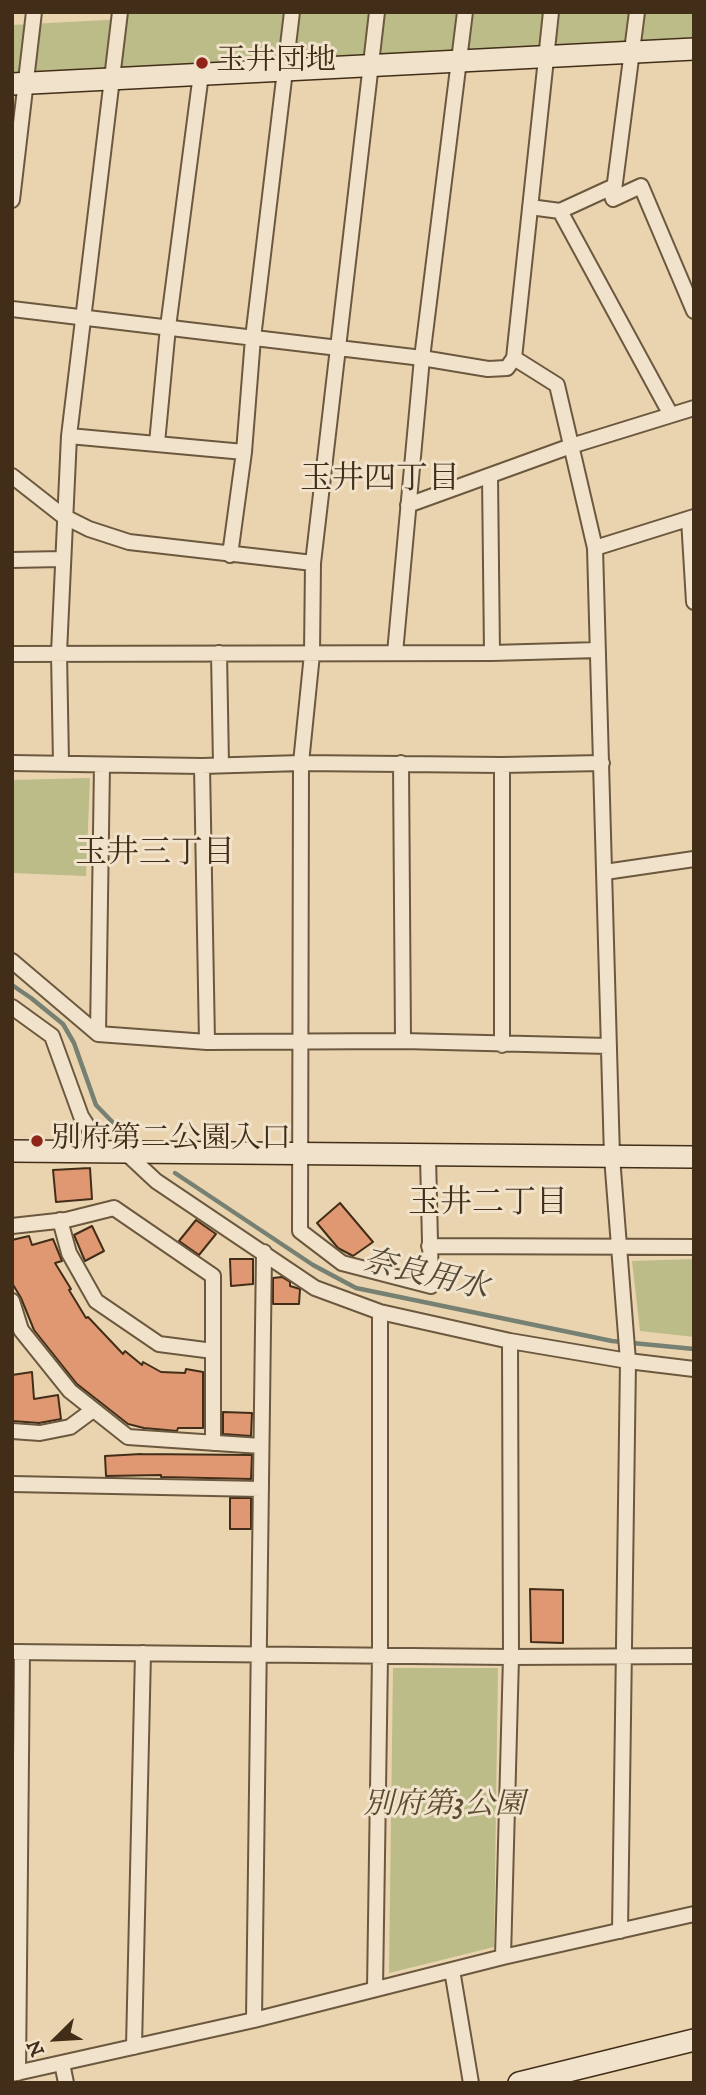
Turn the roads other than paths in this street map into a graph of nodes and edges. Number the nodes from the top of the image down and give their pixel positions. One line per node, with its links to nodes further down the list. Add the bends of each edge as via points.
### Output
1 (34, 12): 16 (street)
2 (120, 12): 15 (street)
3 (292, 12): 13 (street)
4 (377, 12): 12 (street)
5 (465, 12): 11 (street)
6 (551, 12): 10 (street)
7 (637, 12): 9 (street)
8 (694, 49): 9 (street)
9 (633, 52): 10 (street); 18 (street)
10 (545, 57): 11 (street); 19 (street)
11 (460, 61): 12 (street); 27 (street)
12 (370, 65): 13 (street); 26 (street)
13 (285, 70): 14 (street); 25 (street)
14 (201, 74): 15 (street); 24 (street)
15 (112, 79): 16 (street); 23 (street)
16 (20, 83): 17 (street)
17 (12, 200)
18 (613, 200): 20 (street, via 610,188); 22 (street, via 640,186)
19 (530, 207): 20 (street); 28 (street)
20 (560, 211): 30 (street)
21 (12, 309): 23 (street)
22 (694, 312)
23 (83, 317): 24 (street); 31 (street)
24 (168, 327): 25 (street); 32 (street)
25 (253, 338): 26 (street); 34 (street)
26 (337, 347): 27 (street); 44 (street)
27 (422, 358): 28 (street, via 488,369 507,368); 37 (street)
28 (514, 358): 33 (street, via 557,385)
29 (694, 408): 30 (street)
30 (671, 415): 33 (street)
31 (69, 436): 32 (street); 38 (street)
32 (157, 443): 34 (street)
33 (571, 446): 36 (street); 40 (street)
34 (244, 452): 41 (street)
35 (12, 475): 38 (street)
36 (490, 477): 37 (street); 50 (street)
37 (408, 505): 49 (street)
38 (63, 516): 41 (street, via 129,542); 42 (street)
39 (691, 518): 40 (street); 45 (street)
40 (595, 548): 46 (street)
41 (230, 555): 44 (street)
42 (61, 559): 43 (street); 47 (street)
43 (12, 560)
44 (313, 563): 52 (street)
45 (694, 602)
46 (598, 650): 50 (street); 57 (street)
47 (58, 653): 48 (street); 51 (street); 54 (street)
48 (219, 653): 52 (street); 59 (street)
49 (395, 653): 50 (street); 52 (street)
50 (492, 653)
51 (12, 654)
52 (312, 654): 55 (street)
53 (12, 763): 54 (street)
54 (61, 763): 58 (street)
55 (301, 763): 56 (street); 59 (street); 69 (street)
56 (401, 763): 60 (street); 67 (street)
57 (602, 763): 60 (street); 63 (street)
58 (102, 765): 61 (street); 66 (street)
59 (221, 765): 61 (street)
60 (502, 765): 70 (street)
61 (202, 766): 68 (street)
62 (694, 859): 63 (street)
63 (605, 872): 71 (street)
64 (12, 961): 66 (street)
65 (12, 1007): 73 (street, via 52,1036 81,1116)
66 (98, 1034): 68 (street)
67 (403, 1041): 69 (street); 70 (street)
68 (207, 1042): 69 (street)
69 (301, 1042): 74 (street)
70 (502, 1045): 71 (street)
71 (609, 1046): 76 (street)
72 (12, 1151): 73 (street)
73 (114, 1152): 74 (street); 83 (street)
74 (299, 1155): 75 (street); 80 (street, via 300,1231 342,1264 431,1286)
75 (428, 1156): 76 (street); 80 (street)
76 (612, 1157): 77 (street); 81 (street)
77 (694, 1157)
78 (60, 1220): 79 (street); 87 (street, via 69,1253 96,1301 159,1344); 87 (street, via 114,1208 213,1276)
79 (12, 1226)
80 (429, 1246): 81 (street)
81 (618, 1247): 82 (street); 88 (street)
82 (694, 1247)
83 (264, 1252): 85 (street, via 314,1288); 93 (street)
84 (12, 1301): 90 (street, via 21,1330 70,1391)
85 (380, 1312): 86 (street); 99 (street)
86 (510, 1341): 88 (street); 102 (street)
87 (213, 1351): 92 (street)
88 (628, 1362): 89 (street); 100 (street)
89 (694, 1369)
90 (93, 1410): 91 (street, via 70,1427 40,1433); 92 (street, via 128,1437)
91 (12, 1431)
92 (213, 1443): 93 (street)
93 (261, 1446): 95 (street)
94 (12, 1484): 95 (street)
95 (261, 1489): 98 (street)
96 (17, 1652): 97 (street); 112 (street)
97 (143, 1653): 98 (street); 110 (street)
98 (259, 1655): 99 (street); 108 (street)
99 (380, 1656): 102 (street); 107 (street)
100 (623, 1656): 101 (street); 102 (street); 104 (street)
101 (694, 1656)
102 (511, 1657): 105 (street)
103 (694, 1914): 104 (street)
104 (620, 1931): 105 (street)
105 (503, 1958): 106 (street)
106 (452, 1970): 107 (street); 114 (street)
107 (375, 1989): 108 (street)
108 (254, 2020): 110 (street)
109 (694, 2040): 115 (street)
110 (135, 2047): 111 (street)
111 (62, 2063): 112 (street); 113 (street)
112 (15, 2074)
113 (66, 2083)
114 (471, 2083)
115 (519, 2083)

